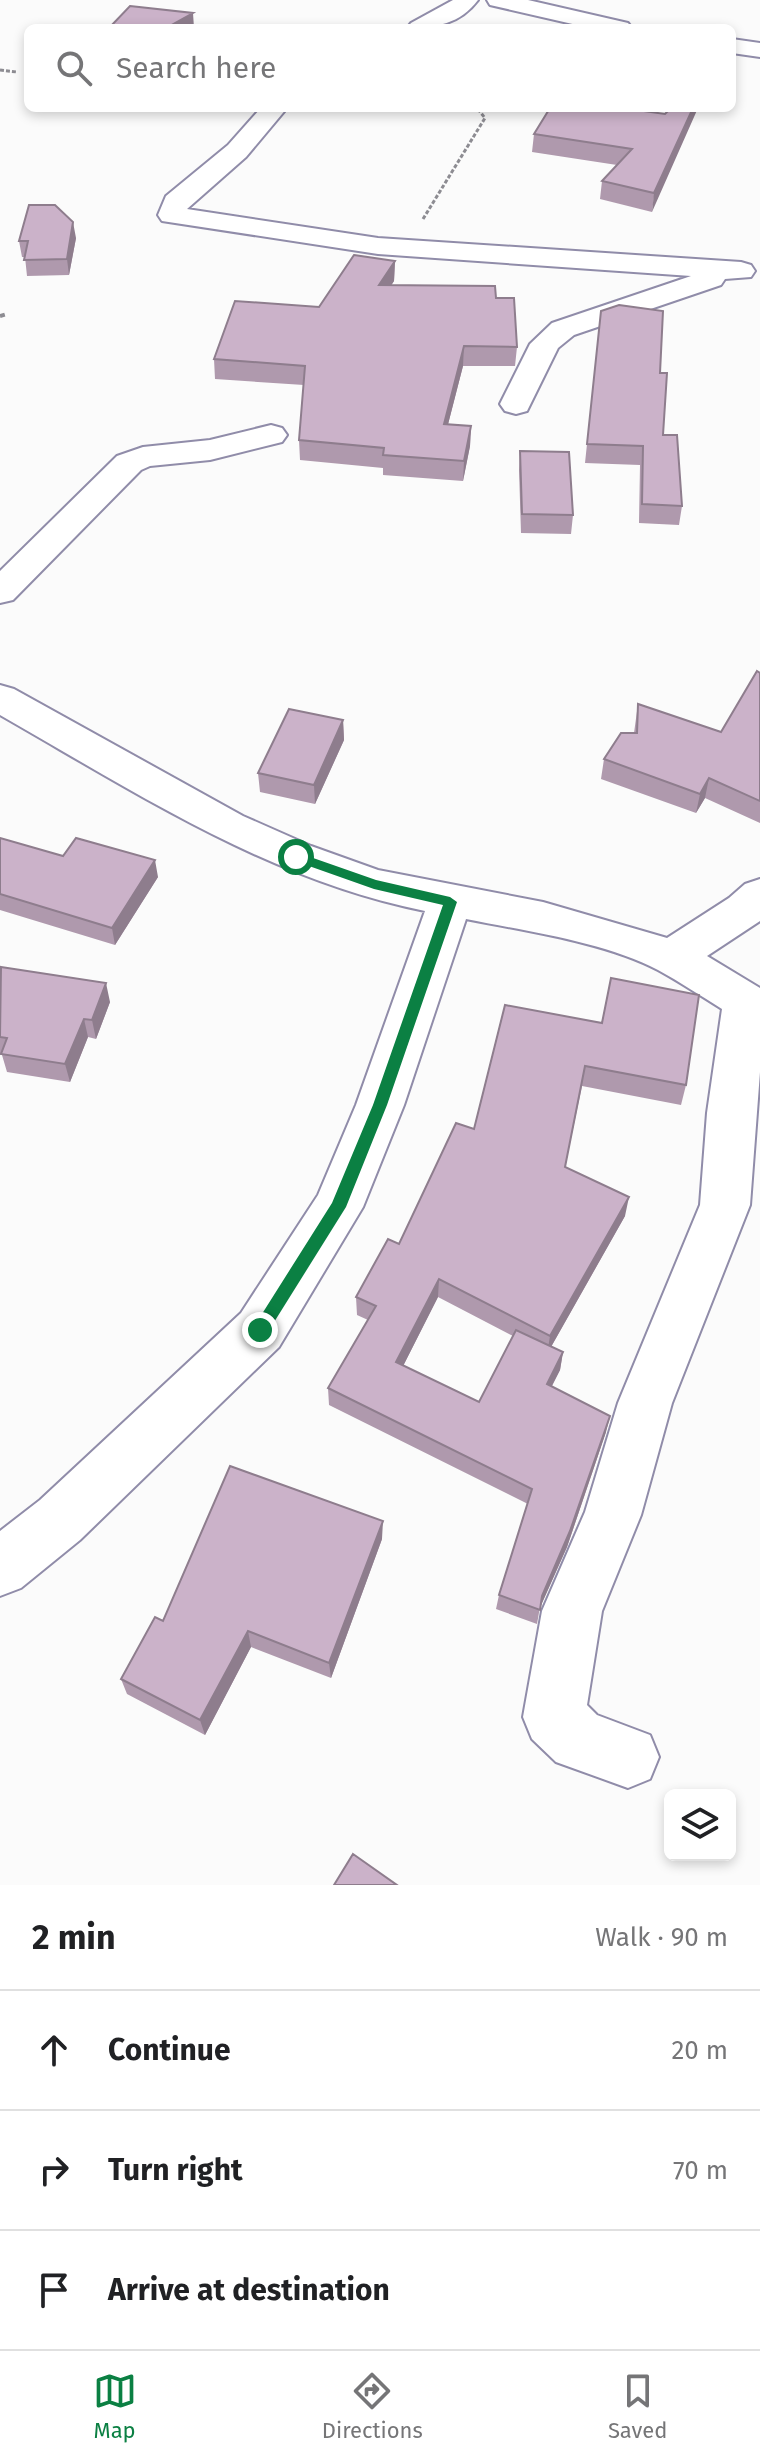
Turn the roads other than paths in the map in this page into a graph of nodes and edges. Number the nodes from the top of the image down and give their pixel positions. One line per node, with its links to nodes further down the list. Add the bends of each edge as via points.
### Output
1 (467, 0): 3 (street)
2 (498, 0): 4 (street)
3 (428, 24)
4 (603, 24)
5 (736, 47): 6 (street)
6 (760, 50)
7 (271, 112): 8 (street, via 237,151 176,202 172,215 405,247)
8 (750, 269): 9 (street, via 563,329 545,344)
9 (516, 404)
10 (271, 435): 11 (street, via 129,463)
11 (0, 592)
12 (0, 698): 14 (street, via 228,827 374,885)
13 (760, 895): 15 (street)
14 (450, 902): 15 (street, via 543,918); 17 (street, via 380,1105 338,1207 260,1330 60,1520)
15 (672, 957): 16 (street)
16 (753, 1006): 18 (street, via 731,1113 725,1205 645,1403 613,1515 572,1611 554,1717 578,1740)
17 (0, 1567)
18 (628, 1757)

